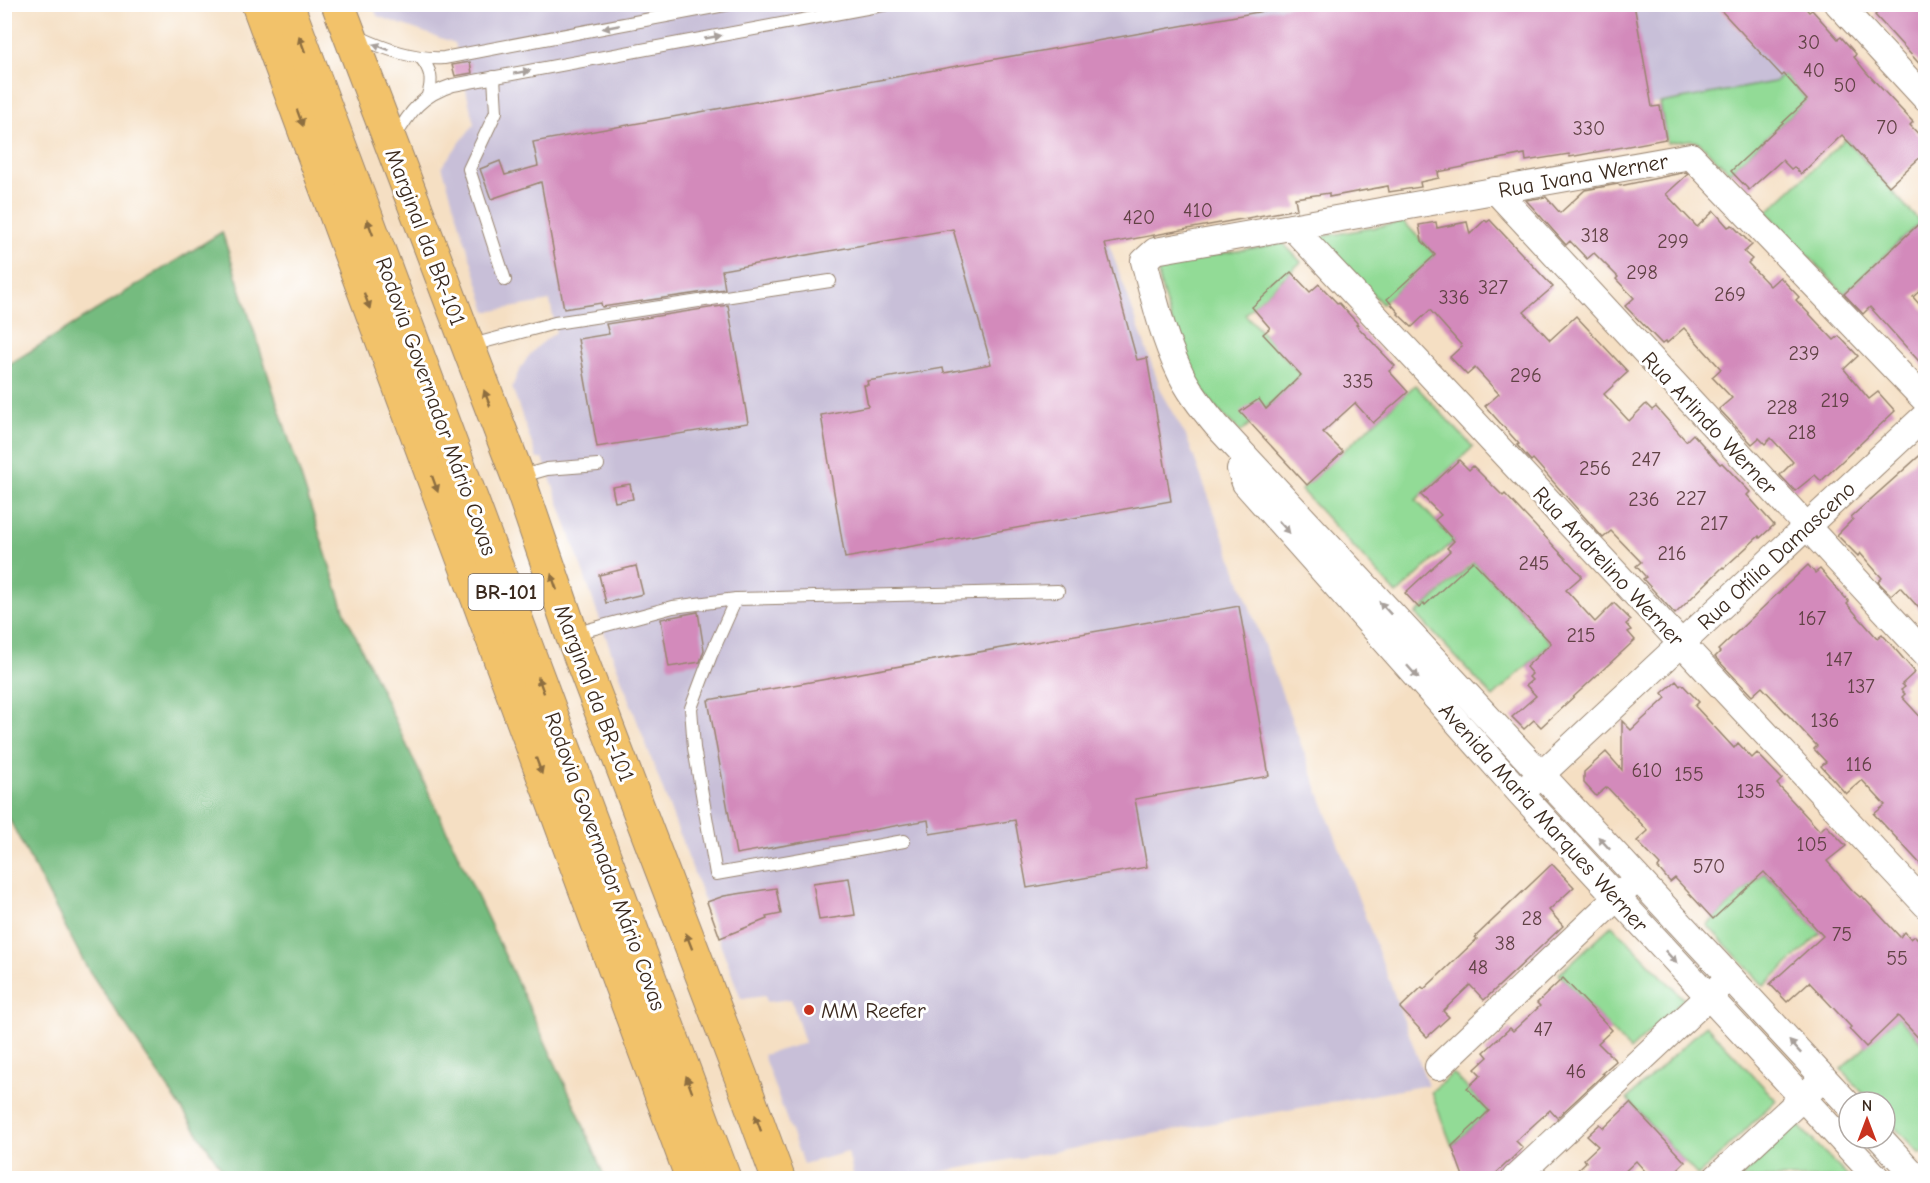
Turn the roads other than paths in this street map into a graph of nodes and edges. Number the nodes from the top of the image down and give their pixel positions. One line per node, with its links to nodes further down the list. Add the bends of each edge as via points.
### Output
1 (258, 4): 43 (main road, Rodovia Governador Mário Covas / BR-101, one-way to 43)
2 (287, 4): 44 (main road, Rodovia Governador Mário Covas / BR-101, one-way to 2)
3 (730, 4): 7 (lane, one-way to 7, via 444,58)
4 (888, 4): 8 (lane, one-way to 4)
5 (1838, 4): 10 (street)
6 (343, 18): 7 (lane, one-way to 6, via 370,42); 11 (main road, Marginal da BR-101)
7 (421, 58): 9 (lane, via 430,72)
8 (494, 77): 9 (lane, via 453,85); 15 (lane, via 496,112 469,169)
9 (428, 95): 11 (lane)
10 (1926, 99)
11 (391, 145): 17 (main road, Marginal da BR-101)
12 (1495, 190): 13 (street, Rua Ivana Werner); 18 (street, Rua Ivana Werner, via 1691,156); 23 (street, Rua Arlindo Werner)
13 (1292, 227): 14 (street, Rua Ivana Werner, via 1155,251); 27 (street, Rua Andrelino Werner)
14 (1144, 261): 20 (street, Avenida Maria Marques Werner, via 1160,322 1178,369 1199,405)
15 (505, 280)
16 (830, 281): 17 (lane, via 555,323)
17 (467, 347): 22 (main road, Marginal da BR-101, one-way to 17)
18 (1926, 401)
19 (1926, 415): 23 (street, Rua Otília Damasceno)
20 (1231, 443): 29 (street, Avenida Maria Marques Werner, one-way to 20); 30 (street, Avenida Maria Marques Werner, one-way to 30, via 1245,483)
21 (598, 465): 22 (lane, via 547,469)
22 (518, 477): 26 (main road, Marginal da BR-101, one-way to 22)
23 (1806, 527): 27 (street, Rua Otília Damasceno); 28 (street, Rua Arlindo Werner)
24 (1058, 591): 25 (lane)
25 (736, 599): 26 (lane, via 673,607); 31 (lane, via 691,708 716,874)
26 (572, 635): 45 (main road, Marginal da BR-101, one-way to 26)
27 (1681, 643): 29 (street, Rua Otília Damasceno); 34 (street, Rua Andrelino Werner)
28 (1926, 655)
29 (1540, 775): 30 (street, Rua Otília Damasceno); 32 (street, Avenida Maria Marques Werner, one-way to 29)
30 (1521, 794): 33 (street, Avenida Maria Marques Werner)
31 (904, 841)
32 (1637, 878): 33 (street); 35 (street, Avenida Maria Marques Werner)
33 (1617, 898): 36 (street, Avenida Maria Marques Werner, one-way to 36); 37 (street)
34 (1926, 905)
35 (1729, 977): 36 (street); 38 (street, Avenida Maria Marques Werner, one-way to 35)
36 (1709, 997): 40 (street, Avenida Maria Marques Werner); 46 (street)
37 (1438, 1067)
38 (1823, 1077): 39 (street, Avenida Maria Marques Werner); 40 (street)
39 (1837, 1092)
40 (1802, 1098): 47 (street); 48 (street, Avenida Maria Marques Werner)
41 (1891, 1150): 49 (street)
42 (1926, 1174): 49 (street)
43 (692, 1179)
44 (724, 1179)
45 (778, 1179)
46 (1515, 1179)
47 (1716, 1179)
48 (1876, 1179)
49 (1919, 1179)

